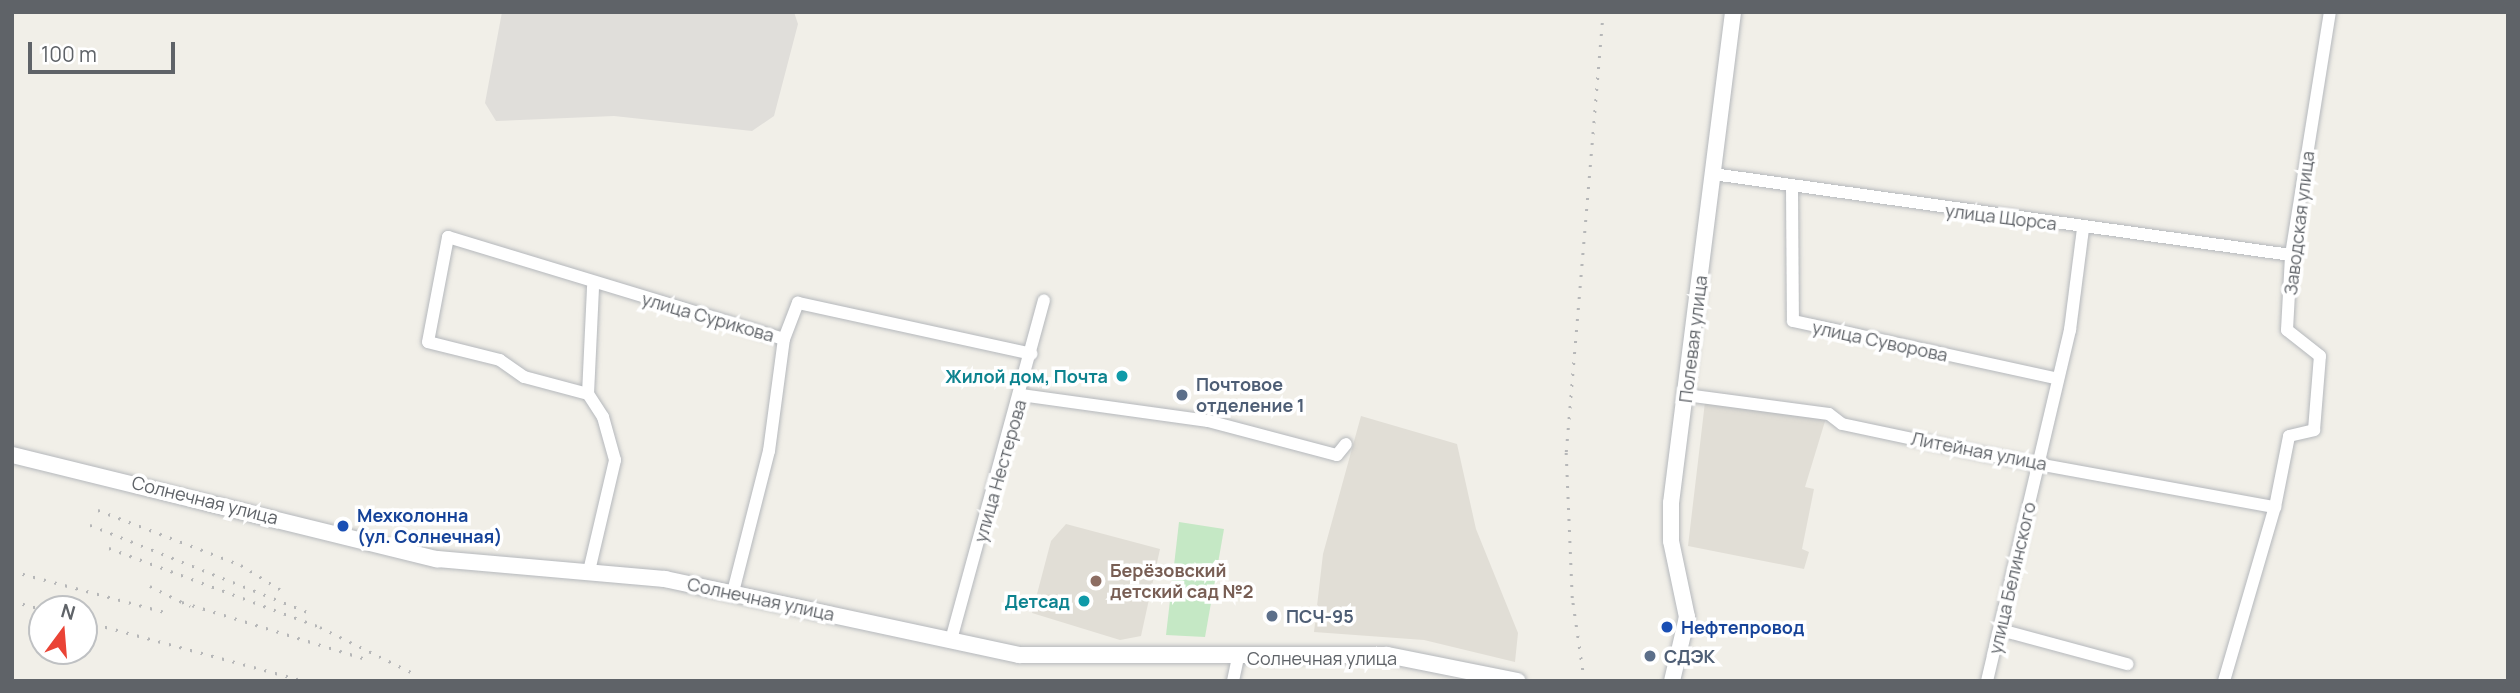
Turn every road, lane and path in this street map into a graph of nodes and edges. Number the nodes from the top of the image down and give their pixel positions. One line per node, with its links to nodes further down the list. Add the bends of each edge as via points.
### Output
1 (1733, 12): 3 (street, Полевая улица)
2 (2330, 12): 6 (street, Заводская улица)
3 (1713, 174): 4 (street, улица Щорса); 14 (street, Полевая улица)
4 (1793, 188): 5 (street, улица Щорса); 11 (street, улица Суворова, via 1793,321)
5 (2083, 228): 6 (street, улица Щорса); 11 (street, улица Белинского)
6 (2291, 255): 18 (street, Заводская улица, via 2287,330 2320,356 2314,430 2288,436)
7 (593, 286): 9 (street, улица Сурикова); 12 (street); 12 (street, улица Сурикова, via 573,273 448,237 428,342 500,360 524,377)
8 (1044, 300): 10 (street, улица Нестерова)
9 (784, 339): 10 (street, улица Сурикова, via 797,303); 20 (street, via 769,451)
10 (1031, 354): 13 (street, улица Нестерова)
11 (2058, 379): 17 (street, улица Белинского)
12 (588, 394): 19 (street, via 603,417 615,460)
13 (1021, 395): 15 (street, via 1208,421 1337,455); 22 (street, улица Нестерова)
14 (1686, 395): 17 (street, Литейная улица, via 1829,414 1842,424); 24 (street, Полевая улица, via 1670,523 1686,604)
15 (1346, 444)
16 (12, 455): 19 (street, Солнечная улица, via 437,559)
17 (2039, 463): 18 (street, Литейная улица); 21 (street, улица Белинского)
18 (2275, 507): 31 (street, Заводская улица)
19 (589, 571): 20 (street, Солнечная улица)
20 (733, 592): 22 (street, Солнечная улица)
21 (2001, 630): 25 (street); 30 (street, улица Белинского)
22 (951, 640): 23 (street, Солнечная улица, via 1083,660)
23 (1238, 658): 26 (street); 27 (street, Солнечная улица, via 1387,655)
24 (1680, 663): 28 (street); 29 (street)
25 (2127, 664)
26 (1233, 681)
27 (1517, 681)
28 (1672, 681)
29 (1678, 681)
30 (1987, 681)
31 (2224, 681)

